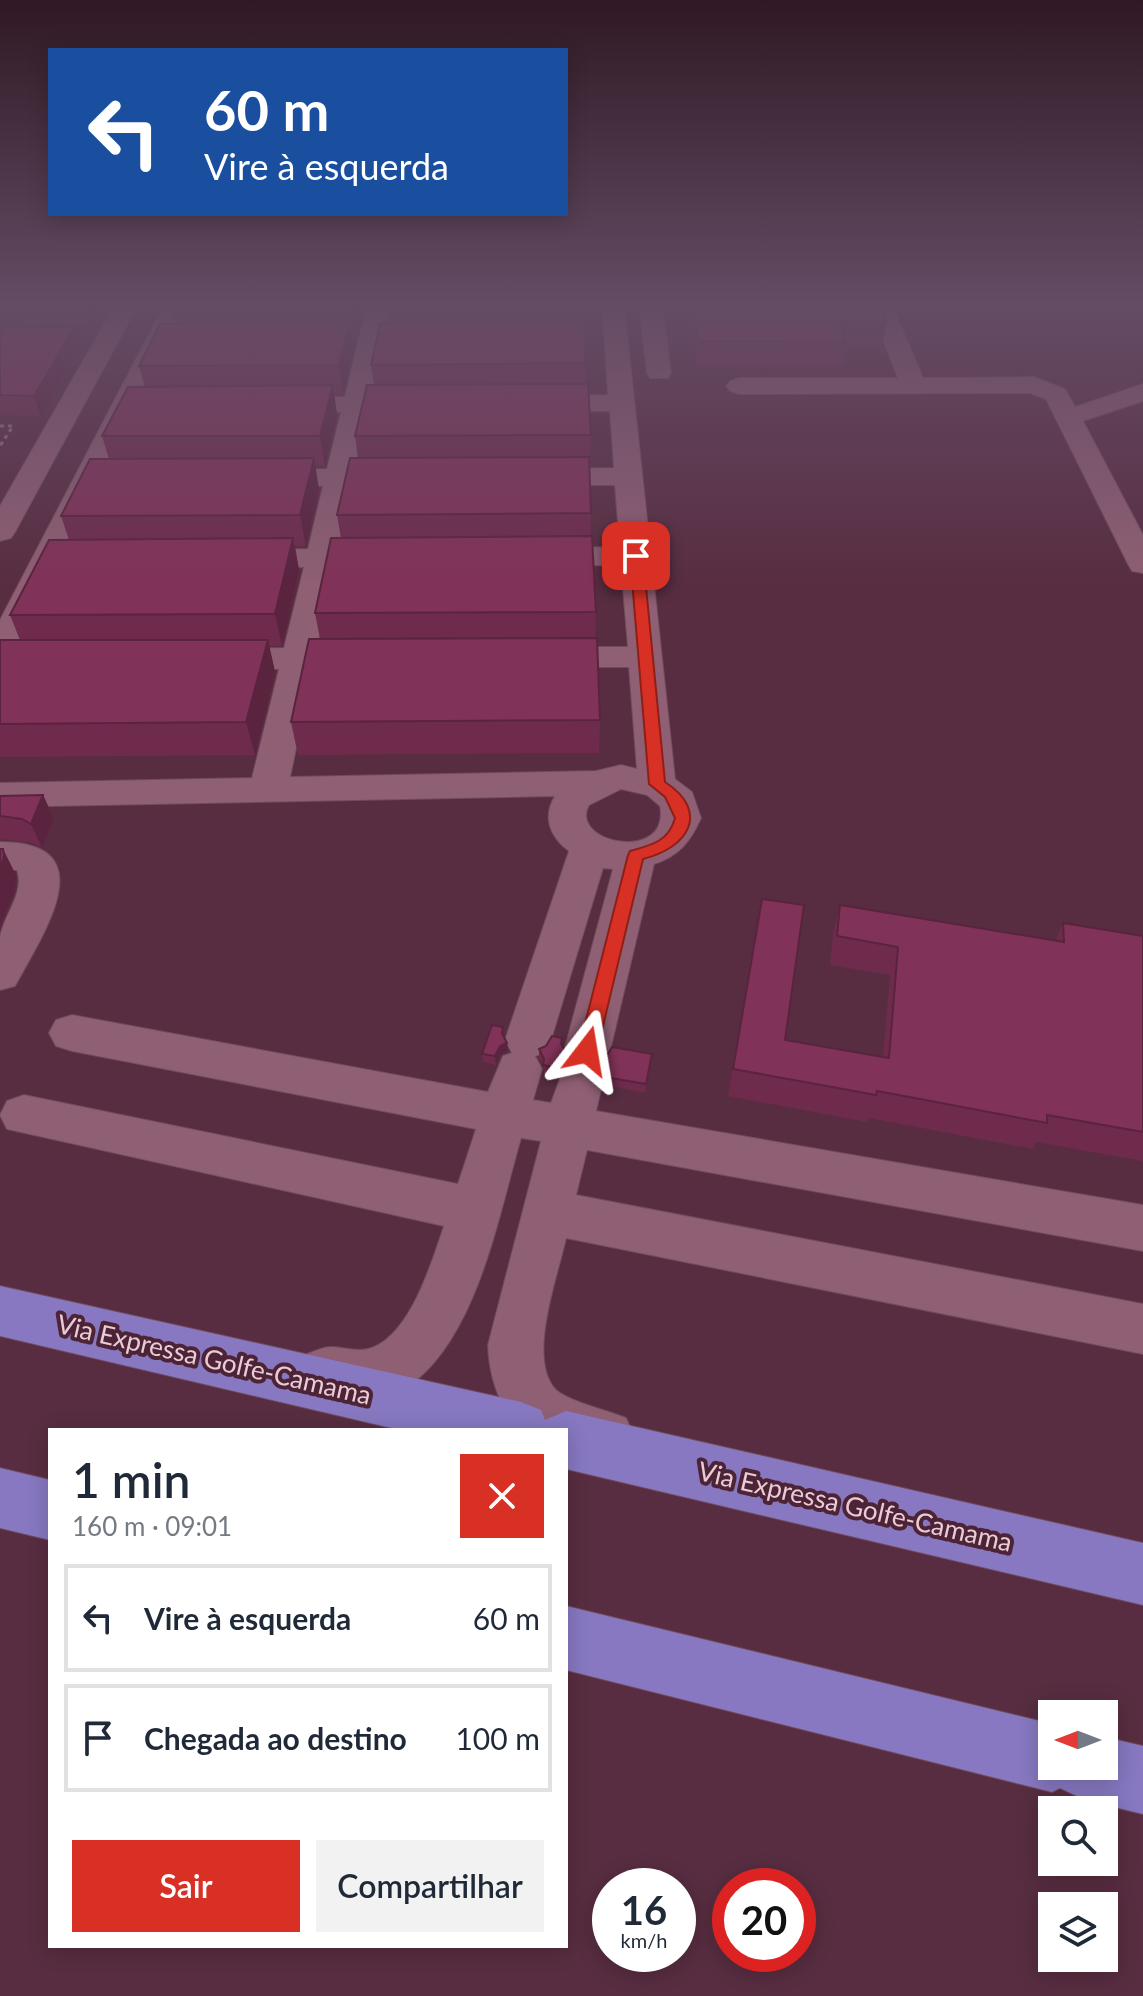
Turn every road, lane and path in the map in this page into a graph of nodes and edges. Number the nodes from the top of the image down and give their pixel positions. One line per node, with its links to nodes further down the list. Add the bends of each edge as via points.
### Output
1 (75, 398): 24 (street)
2 (129, 398): 13 (street)
3 (358, 398): 12 (street)
4 (622, 398): 7 (street)
5 (1058, 398): 14 (street)
6 (1125, 398): 14 (street)
7 (622, 403): 9 (street); 17 (street)
8 (450, 404): 12 (street)
9 (513, 404)
10 (156, 405): 13 (street)
11 (248, 405): 12 (street)
12 (356, 405): 21 (street)
13 (125, 406): 22 (street)
14 (1068, 418): 30 (street)
15 (0, 426): 16 (path, via 13,426)
16 (0, 446)
17 (629, 476): 19 (street); 25 (street)
18 (431, 477): 21 (street)
19 (507, 477)
20 (229, 478): 21 (street)
21 (339, 478): 28 (street)
22 (88, 479): 23 (street); 31 (street, via 62,560)
23 (119, 479)
24 (0, 532)
25 (636, 556): 27 (street); 33 (street)
26 (416, 557): 28 (street)
27 (510, 557)
28 (321, 558): 29 (street); 34 (street)
29 (214, 559)
30 (1143, 564)
31 (10, 657)
32 (503, 657): 33 (street)
33 (645, 657): 38 (street)
34 (298, 658): 35 (street); 36 (street); 39 (street)
35 (393, 658)
36 (188, 659)
37 (595, 783): 38 (street, via 621,777); 39 (street); 41 (street, via 574,796 567,820 572,833)
38 (657, 784): 42 (street, via 680,805 680,831 655,851)
39 (268, 790): 40 (street)
40 (0, 795)
41 (590, 847): 42 (street); 48 (street)
42 (636, 855): 46 (street)
43 (0, 856): 44 (street, via 24,856 38,864 41,880 31,914)
44 (0, 974)
45 (72, 1033): 48 (street)
46 (579, 1086): 48 (street); 50 (street); 51 (street)
47 (24, 1115): 49 (street)
48 (505, 1115): 49 (street)
49 (474, 1210): 54 (street, via 447,1296 428,1331 405,1357 374,1377)
50 (547, 1212): 53 (street); 57 (street, via 515,1345 524,1392 539,1413)
51 (1143, 1228)
52 (0, 1311): 54 (highway, Via Expressa Golfe-Camama)
53 (1143, 1329)
54 (232, 1365): 55 (highway, Via Expressa Golfe-Camama)
55 (512, 1428)
56 (568, 1440): 57 (highway, Via Expressa Golfe-Camama)
57 (676, 1465): 60 (highway, Via Expressa Golfe-Camama)
58 (0, 1498): 59 (highway)
59 (48, 1510)
60 (1143, 1574)
61 (568, 1638): 62 (highway)
62 (1038, 1755)
63 (1118, 1774): 64 (highway)
64 (1143, 1780)

